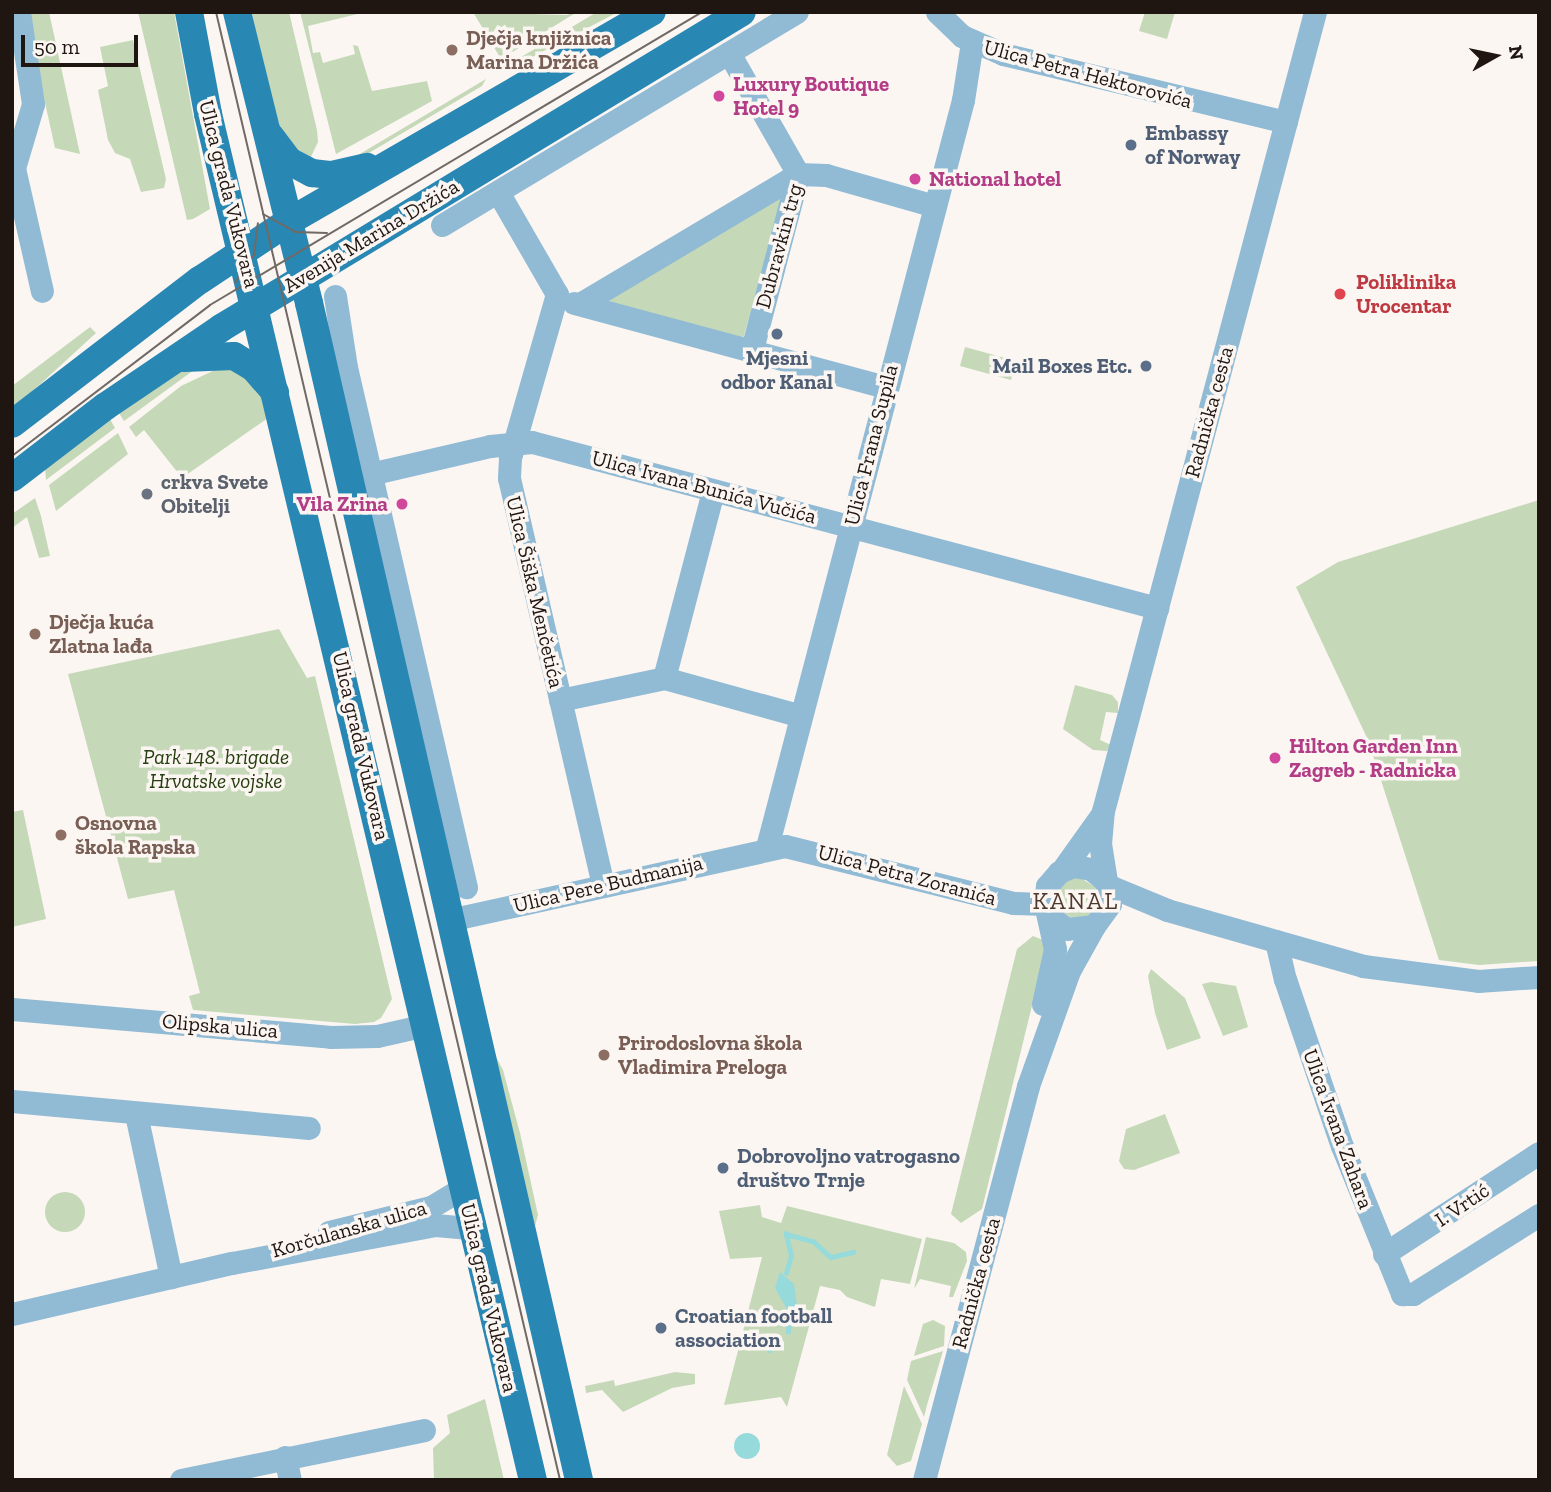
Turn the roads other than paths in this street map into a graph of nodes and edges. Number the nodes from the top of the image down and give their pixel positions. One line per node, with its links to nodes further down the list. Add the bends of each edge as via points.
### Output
1 (19, 12): 21 (street, via 33,104 14,168)
2 (189, 12): 19 (main road, Ulica grada Vukovara)
3 (237, 12): 11 (main road)
4 (652, 12): 13 (main road)
5 (741, 12): 20 (main road, Avenija Marina Držića)
6 (797, 12): 10 (street, Avenija Marina Držića)
7 (937, 12): 9 (street)
8 (1315, 12): 12 (street, Radnička cesta)
9 (972, 42): 12 (street, Ulica Petra Hektorovića, via 1091,78); 16 (street, Ulica Frana Supila, via 966,88)
10 (729, 53): 14 (street); 15 (street, Avenija Marina Držića)
11 (263, 121): 13 (main road, via 284,156 312,173 342,174); 17 (main road)
12 (1286, 122): 36 (street, Radnička cesta)
13 (404, 158): 17 (main road)
14 (798, 174): 16 (street, via 826,175); 24 (street, Dubravkin trg); 26 (street, Dubravkin trg)
15 (498, 192): 18 (street, Avenija Marina Držića); 23 (street, via 552,279)
16 (935, 206): 28 (street, Ulica Frana Supila)
17 (288, 222): 19 (main road); 20 (main road)
18 (442, 225)
19 (243, 253): 25 (main road, Ulica grada Vukovara); 30 (main road, via 200,280)
20 (303, 277): 25 (main road, Avenija Marina Držića); 48 (main road)
21 (42, 291)
22 (335, 296): 32 (street)
23 (556, 300): 24 (street); 31 (street, Ulica Šiška Menčetića)
24 (580, 304): 26 (street)
25 (256, 306): 27 (main road, Avenija Marina Držića); 29 (main road, Ulica grada Vukovara)
26 (752, 349): 28 (street)
27 (172, 362): 29 (main road, via 203,354 234,356 265,377); 33 (main road, Avenija Marina Držića)
28 (885, 387): 35 (street, Ulica Frana Supila)
29 (279, 400): 53 (main road, Ulica grada Vukovara)
30 (12, 424)
31 (515, 442): 32 (street, Ulica Ivana Bunića Vučića); 34 (street, Ulica Ivana Bunića Vučića, via 577,453); 38 (street, Ulica Šiška Menčetića, via 510,486)
32 (370, 474): 45 (street)
33 (12, 478)
34 (713, 491): 35 (street, Ulica Ivana Bunića Vučića); 37 (street)
35 (851, 527): 36 (street, Ulica Ivana Bunića Vučića); 39 (street, Ulica Frana Supila)
36 (1157, 608): 40 (street, Radnička cesta)
37 (664, 678): 38 (street); 39 (street)
38 (560, 700): 44 (street, Ulica Šiška Menčetića)
39 (801, 716): 41 (street, Ulica Frana Supila)
40 (1103, 811): 42 (street, Radnička cesta); 43 (street, Radnička cesta)
41 (767, 847): 44 (street, Ulica Pere Budmanija); 47 (street, Ulica Petra Zoranića, via 796,847)
42 (1063, 869): 43 (street, via 1082,866); 47 (street, via 1048,886)
43 (1106, 883): 46 (street); 49 (street)
44 (603, 885): 48 (street, Ulica Pere Budmanija)
45 (466, 887)
46 (1167, 910): 49 (street, via 1133,907); 50 (street)
47 (1048, 911): 49 (street, via 1067,929); 54 (street, Radnička cesta, via 1055,949)
48 (449, 920): 71 (main road)
49 (1101, 920): 54 (street, Radnička cesta, via 1061,989)
50 (1276, 941): 51 (street, via 1363,966 1429,976 1478,981); 62 (street, Ulica Ivana Zahara, via 1285,979)
51 (1539, 977)
52 (12, 1009): 53 (street, Olipska ulica, via 331,1037 377,1036)
53 (426, 1025): 59 (main road, Ulica grada Vukovara)
54 (1028, 1086): 72 (street, Radnička cesta)
55 (12, 1101): 56 (street)
56 (136, 1114): 57 (street); 64 (street)
57 (309, 1128)
58 (1539, 1153): 62 (street, I. Vrtić)
59 (463, 1188): 61 (main road, Ulica grada Vukovara); 63 (street, Korčulanska ulica, via 431,1207 318,1235)
60 (1539, 1215): 62 (street, Ulica Ivana Zahara, via 1407,1297)
61 (472, 1228): 63 (street, Korčulanska ulica, via 435,1225); 70 (main road, Ulica grada Vukovara)
62 (1384, 1254)
63 (232, 1263): 64 (street, Korčulanska ulica)
64 (171, 1277): 65 (street, Korčulanska ulica)
65 (12, 1314)
66 (424, 1430): 67 (street)
67 (285, 1457): 68 (street); 69 (street)
68 (181, 1480)
69 (290, 1480)
70 (533, 1480)
71 (579, 1480)
72 (924, 1480)

